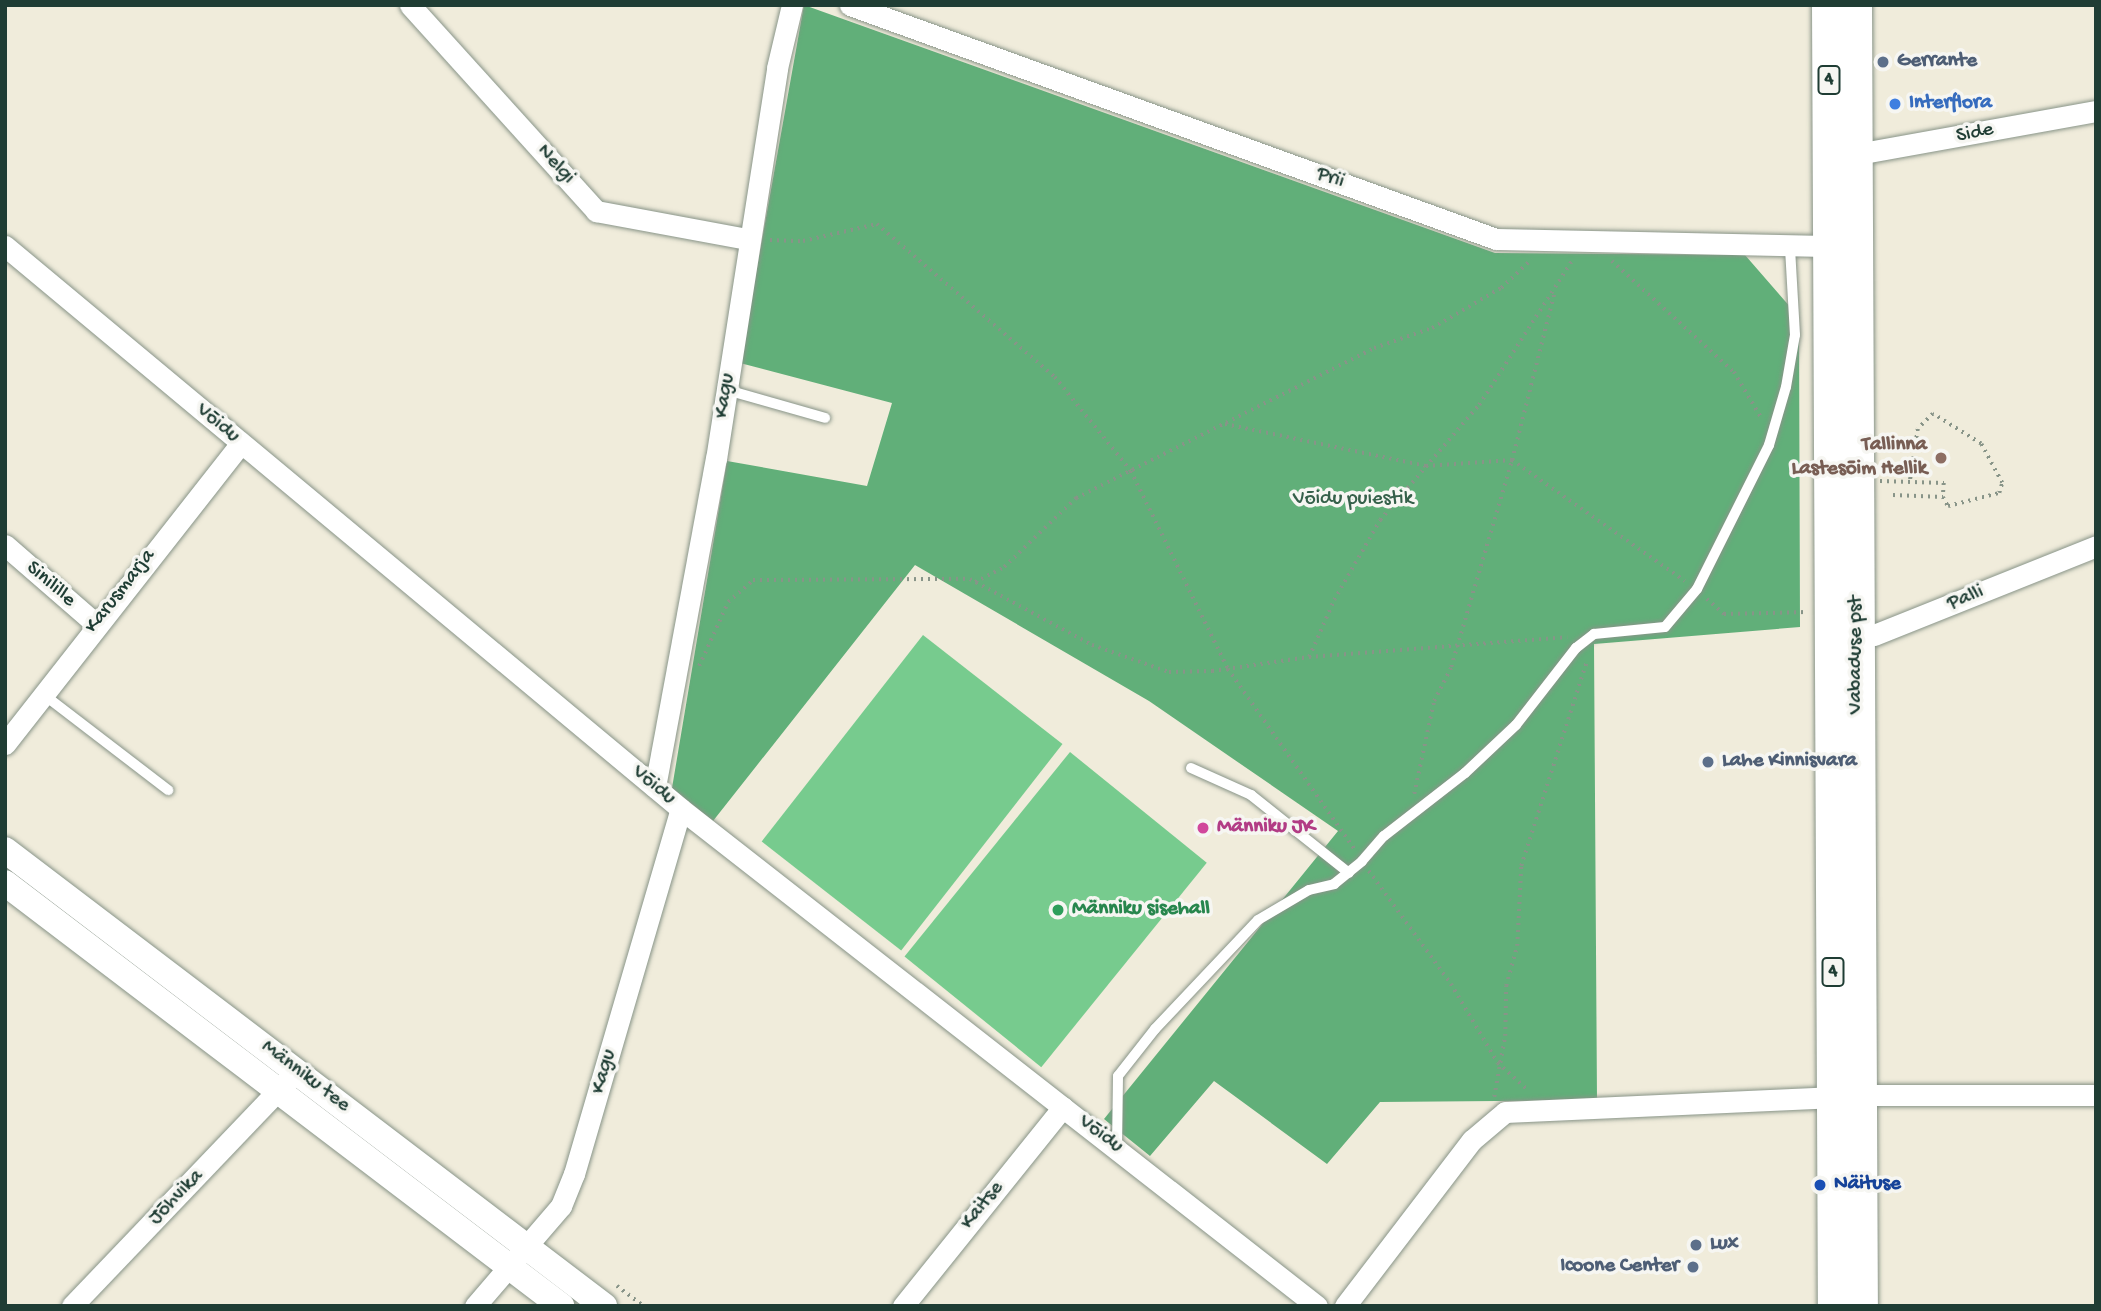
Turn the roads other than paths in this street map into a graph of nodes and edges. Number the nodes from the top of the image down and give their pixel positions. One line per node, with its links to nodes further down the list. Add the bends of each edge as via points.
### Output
1 (410, 5): 8 (street, Nelgi, via 597,211)
2 (792, 5): 8 (street, Kagu)
3 (850, 5): 11 (street, Prii, via 1496,239)
4 (1829, 5): 7 (highway, Vabaduse pst / 4)
5 (1854, 5): 7 (highway, Vabaduse pst / 4)
6 (2096, 111): 7 (street, Side)
7 (1842, 156): 10 (highway, Vabaduse pst / 4)
8 (747, 239): 12 (street, Kagu)
9 (5, 246): 14 (street, Võidu)
10 (1842, 246): 11 (street, Prii); 18 (highway, Vabaduse pst / 4)
11 (1790, 247): 26 (lane, via 1796,335 1772,435 1697,589 1665,627 1594,634 1576,648 1516,724)
12 (727, 390): 13 (lane); 22 (street, Kagu)
13 (825, 418)
14 (241, 443): 17 (street, Karusmarja); 22 (street, Võidu)
15 (5, 545): 17 (street, Sinilille)
16 (2096, 546): 18 (street, Palli, via 1874,635)
17 (96, 624): 19 (street, Karusmarja)
18 (1836, 629): 30 (highway, Vabaduse pst / 4)
19 (43, 694): 20 (street, Karusmarja); 23 (lane)
20 (5, 744)
21 (1191, 768): 26 (lane, via 1251,794)
22 (655, 787): 24 (street, Võidu)
23 (168, 790)
24 (681, 810): 31 (street, Võidu); 33 (street, Kagu, via 574,1174 561,1206)
25 (5, 850): 28 (street, Männiku tee)
26 (1349, 873): 32 (lane, via 1258,920 1155,1030 1118,1076)
27 (5, 883): 28 (street, Männiku tee)
28 (288, 1080): 33 (street, Männiku tee); 34 (street, Jõhvika)
29 (2096, 1095): 30 (street)
30 (1846, 1096): 40 (street, via 1505,1112 1472,1140); 41 (highway, Vabaduse pst / 4); 42 (highway, Vabaduse pst / 4)
31 (1063, 1107): 32 (street, Võidu); 38 (street, Kaitse)
32 (1117, 1149): 39 (street, Võidu)
33 (520, 1258): 35 (street, Kagu); 36 (street, Männiku tee); 37 (street, Männiku tee)
34 (72, 1306)
35 (475, 1306)
36 (561, 1306)
37 (604, 1306)
38 (903, 1306)
39 (1317, 1306)
40 (1345, 1306)
41 (1835, 1306)
42 (1860, 1306)

